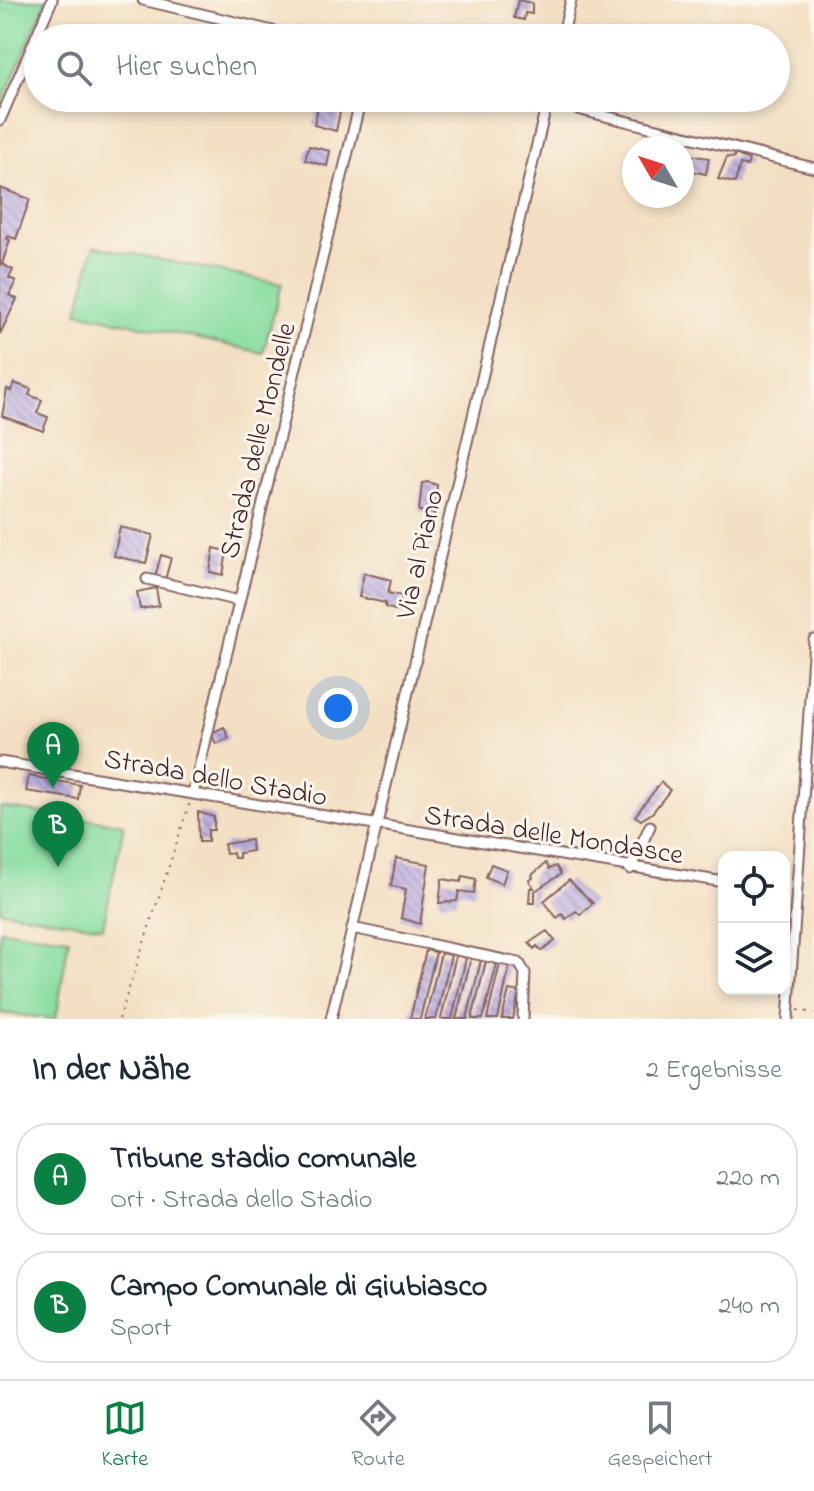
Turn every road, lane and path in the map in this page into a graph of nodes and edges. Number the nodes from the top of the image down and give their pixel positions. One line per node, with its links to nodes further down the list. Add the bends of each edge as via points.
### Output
1 (52, 0): 4 (street)
2 (143, 0): 5 (street)
3 (571, 0): 6 (street)
4 (42, 24)
5 (243, 24)
6 (565, 24)
7 (24, 65): 11 (street)
8 (358, 112): 14 (street, Strada delle Mondelle)
9 (545, 112): 18 (street, Via al Piano)
10 (595, 112): 12 (street)
11 (0, 120)
12 (814, 168)
13 (147, 579): 14 (street)
14 (239, 601): 17 (street, Strada delle Mondelle)
15 (814, 640): 23 (street)
16 (0, 762): 17 (street, Strada dello Stadio)
17 (193, 793): 18 (street, Strada dello Stadio); 27 (path)
18 (377, 825): 20 (street, Strada delle Mondasce); 24 (street, Via al Piano)
19 (650, 826): 20 (street)
20 (630, 869): 21 (street, Strada delle Mondasce)
21 (718, 881)
22 (790, 892): 23 (street)
23 (796, 893): 26 (street)
24 (352, 928): 28 (street, Via al Piano); 29 (street, via 519,963 525,973)
25 (814, 1013): 26 (path)
26 (789, 1014)
27 (119, 1019)
28 (331, 1019)
29 (523, 1019)

